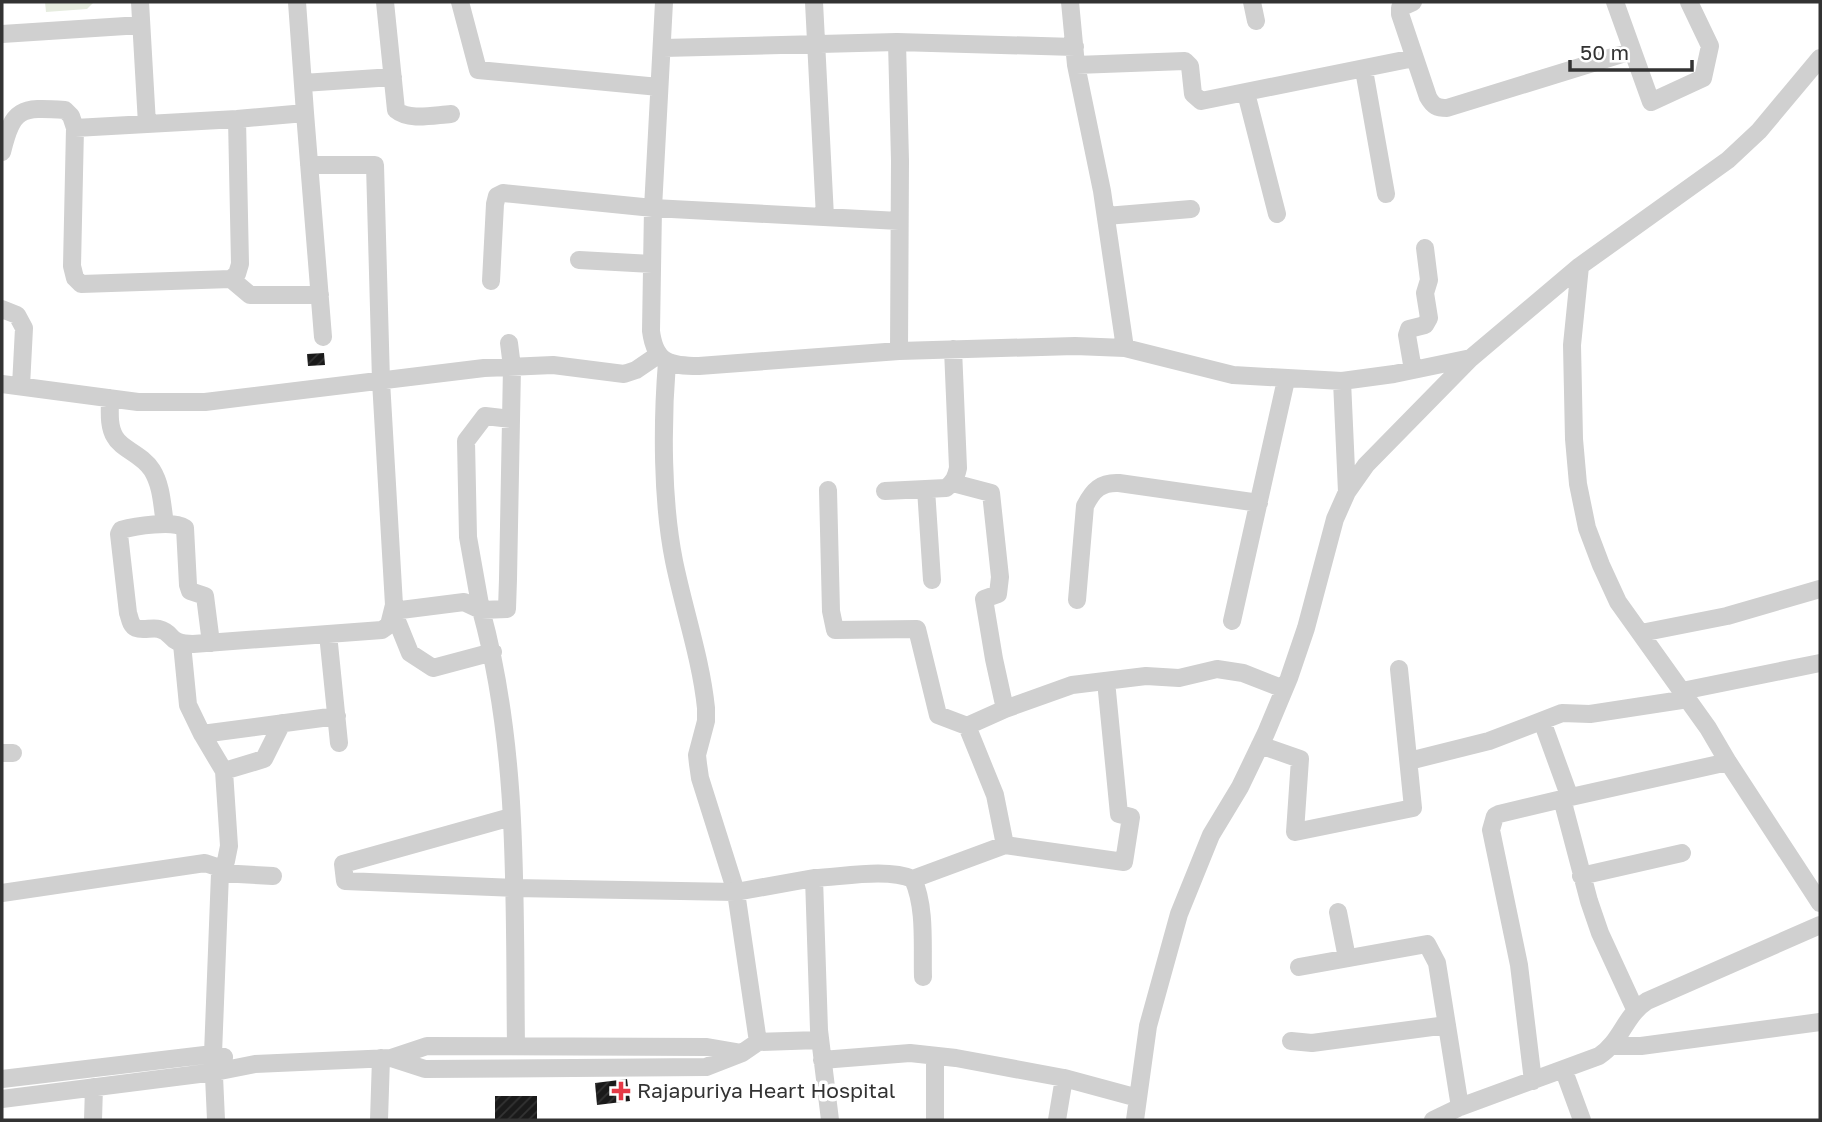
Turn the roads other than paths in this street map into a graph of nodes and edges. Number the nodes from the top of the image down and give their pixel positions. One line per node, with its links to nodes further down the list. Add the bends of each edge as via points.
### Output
1 (140, 2): 13 (street)
2 (297, 2): 24 (street)
3 (385, 2): 23 (street)
4 (460, 2): 25 (street, via 478,70)
5 (664, 2): 17 (street)
6 (814, 2): 16 (street)
7 (1070, 2): 19 (street)
8 (1252, 2): 12 (street)
9 (1413, 2): 20 (street, via 1400,8)
10 (1615, 2): 18 (street)
11 (1689, 2): 18 (street, via 1710,46 1703,78 1651,102)
12 (1256, 21)
13 (141, 25): 14 (street); 30 (street)
14 (2, 34)
15 (897, 43): 16 (street); 19 (street); 40 (street)
16 (816, 44): 17 (street); 39 (street)
17 (663, 48): 25 (street)
18 (1632, 51): 20 (street, via 1447,108 1432,104)
19 (1075, 56): 26 (street, via 1185,61 1196,99); 38 (street)
20 (1414, 58): 22 (street)
21 (1820, 58): 44 (street, via 1759,131 1728,160)
22 (1364, 70): 26 (street); 34 (street)
23 (393, 77): 24 (street); 28 (street, via 396,110 402,115)
24 (303, 83): 27 (street)
25 (659, 87): 35 (street)
26 (1246, 93): 37 (street)
27 (305, 113): 29 (street); 33 (street)
28 (451, 114)
29 (237, 119): 30 (street); 45 (street, via 240,264)
30 (147, 124): 31 (street)
31 (75, 128): 32 (street, via 65,110 23,111 14,117); 45 (street, via 72,266 81,284)
32 (2, 152)
33 (309, 165): 47 (street); 59 (street, via 375,165)
34 (1386, 194)
35 (653, 208): 39 (street); 43 (street); 46 (street, via 503,193 495,204)
36 (1191, 209): 38 (street)
37 (1277, 214)
38 (1106, 216): 51 (street)
39 (825, 217): 40 (street)
40 (899, 221): 53 (street)
41 (1425, 248): 57 (street, via 1430,318 1425,325 1409,329 1407,335)
42 (579, 260): 43 (street)
43 (652, 264): 55 (street, via 651,331 653,345)
44 (1580, 266): 54 (street); 79 (street, via 1571,389 1578,484 1601,565 1618,602)
45 (231, 279): 47 (street, via 250,295)
46 (491, 281)
47 (320, 295): 49 (street)
48 (2, 309): 62 (street, via 16,315 24,328)
49 (323, 337)
50 (509, 343): 56 (street)
51 (1125, 348): 52 (street); 58 (street, via 1233,375)
52 (953, 349): 53 (street); 65 (street, via 958,468)
53 (899, 351): 55 (street, via 699,366)
54 (1471, 358): 57 (street); 69 (street, via 1366,466)
55 (663, 359): 56 (street, via 624,374 554,365); 109 (street, via 668,522 706,708 696,755)
56 (512, 367): 59 (street); 64 (street)
57 (1413, 370): 60 (street)
58 (1286, 380): 60 (street); 70 (street)
59 (381, 381): 63 (street, via 205,402); 76 (street)
60 (1342, 381): 69 (street)
61 (2, 384): 62 (street)
62 (21, 386): 63 (street)
63 (110, 398): 71 (street, via 114,437 151,468)
64 (511, 419): 75 (street, via 507,609); 75 (street, via 485,416 466,441 468,537)
65 (953, 483): 66 (street); 88 (street, via 991,493 1000,578 998,594 984,599)
66 (926, 489): 68 (street); 72 (street)
67 (828, 490): 92 (street, via 835,630 917,629 938,715)
68 (886, 491)
69 (1347, 492): 86 (street)
70 (1259, 503): 74 (street, via 1119,483 1097,487 1085,506); 77 (street)
71 (165, 524): 80 (street, via 185,528 188,585 190,591 205,596); 81 (street, via 119,534 128,613 136,628 160,629)
72 (932, 580)
73 (1820, 589): 79 (street, via 1727,616)
74 (1077, 600)
75 (481, 610): 76 (street, via 464,602); 82 (street)
76 (393, 611): 78 (street, via 382,631); 82 (street, via 411,653 433,668)
77 (1232, 621)
78 (328, 634): 80 (street); 89 (street)
79 (1641, 634): 87 (street)
80 (211, 643): 81 (street)
81 (182, 644): 93 (street, via 188,705)
82 (493, 652): 100 (street)
83 (1820, 663): 87 (street)
84 (1399, 669): 96 (street)
85 (1105, 681): 86 (street, via 1179,678 1217,669 1243,673); 88 (street, via 1072,685); 101 (street, via 1119,814 1131,817 1125,862)
86 (1284, 689): 95 (street)
87 (1685, 695): 90 (street, via 1590,714 1562,713); 97 (street)
88 (1005, 709): 92 (street)
89 (337, 716): 91 (street); 94 (street)
90 (1542, 721): 96 (street, via 1489,741); 99 (street)
91 (282, 723): 93 (street); 98 (street, via 264,759)
92 (967, 726): 101 (street, via 995,795)
93 (202, 734): 98 (street)
94 (340, 743)
95 (1260, 745): 96 (street, via 1300,760 1295,832 1413,808); 137 (street, via 1212,835 1179,914 1148,1026)
96 (1409, 761)
97 (1728, 762): 99 (street); 111 (street)
98 (224, 771): 103 (street, via 229,846)
99 (1566, 799): 105 (street); 135 (street, via 1499,814 1491,830 1519,965)
100 (511, 817): 108 (street); 108 (street, via 343,864 345,881)
101 (1006, 845): 107 (street)
102 (1682, 853): 105 (street)
103 (220, 873): 104 (street); 110 (street, via 217,867 197,863); 126 (street)
104 (273, 876)
105 (1581, 876): 117 (street, via 1600,933)
106 (814, 878): 107 (street, via 889,874); 109 (street); 120 (street)
107 (913, 879): 116 (street, via 920,904)
108 (514, 888): 109 (street); 123 (street)
109 (736, 892): 122 (street)
110 (2, 893)
111 (1820, 903)
112 (1338, 912): 114 (street)
113 (1820, 925): 117 (street)
114 (1347, 958): 115 (street); 119 (street, via 1427,944 1437,963)
115 (1298, 967)
116 (923, 978)
117 (1635, 1009): 124 (street)
118 (1820, 1022): 124 (street)
119 (1447, 1025): 121 (street, via 1312,1043); 139 (street)
120 (820, 1040): 122 (street); 129 (street)
121 (1291, 1041)
122 (758, 1042): 125 (street)
123 (516, 1045): 125 (street, via 707,1047); 128 (street, via 428,1046)
124 (1614, 1046): 131 (street)
125 (742, 1053): 128 (street, via 706,1067 621,1069 425,1069)
126 (213, 1054): 130 (street); 132 (street); 134 (street)
127 (936, 1056): 129 (street, via 910,1053); 133 (street); 144 (street)
128 (386, 1058): 130 (street); 142 (street)
129 (822, 1060): 143 (street)
130 (255, 1065): 132 (street)
131 (1564, 1070): 135 (street); 148 (street)
132 (215, 1072): 136 (street); 141 (street)
133 (1064, 1077): 137 (street); 145 (street)
134 (2, 1079)
135 (1533, 1081): 139 (street)
136 (94, 1087): 138 (street); 140 (street)
137 (1138, 1098): 146 (street)
138 (2, 1099)
139 (1461, 1107): 147 (street)
140 (93, 1120)
141 (216, 1120)
142 (379, 1120)
143 (830, 1120)
144 (935, 1120)
145 (1057, 1120)
146 (1135, 1120)
147 (1433, 1120)
148 (1582, 1120)

